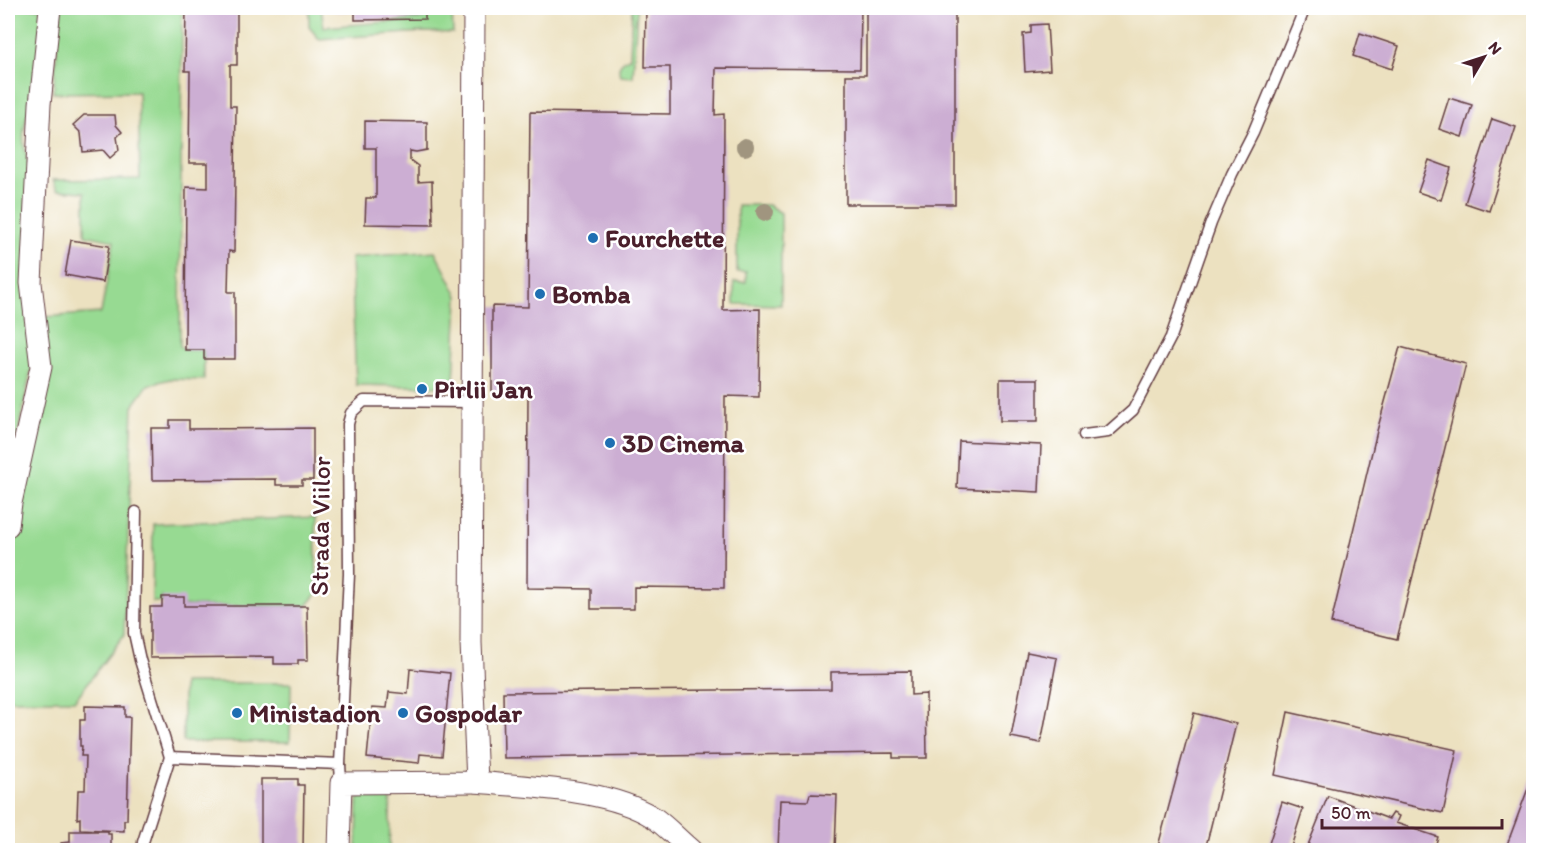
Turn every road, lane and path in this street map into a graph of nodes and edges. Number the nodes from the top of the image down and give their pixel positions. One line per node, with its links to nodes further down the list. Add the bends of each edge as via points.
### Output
1 (51, 8): 6 (street, via 40,104 31,283 41,367)
2 (474, 8): 4 (street)
3 (1305, 8): 5 (lane, via 1211,223 1171,337 1133,410 1108,432)
4 (471, 402): 10 (lane, Strada Viilor, via 364,401 351,413); 11 (street, via 471,644)
5 (1084, 435)
6 (9, 503): 8 (street)
7 (136, 512): 9 (lane, via 134,633)
8 (8, 526)
9 (170, 757): 10 (lane); 12 (lane)
10 (340, 774): 11 (street); 13 (street, Strada Viilor)
11 (477, 782): 14 (street, via 616,800 653,818)
12 (142, 850)
13 (339, 850)
14 (691, 850)

